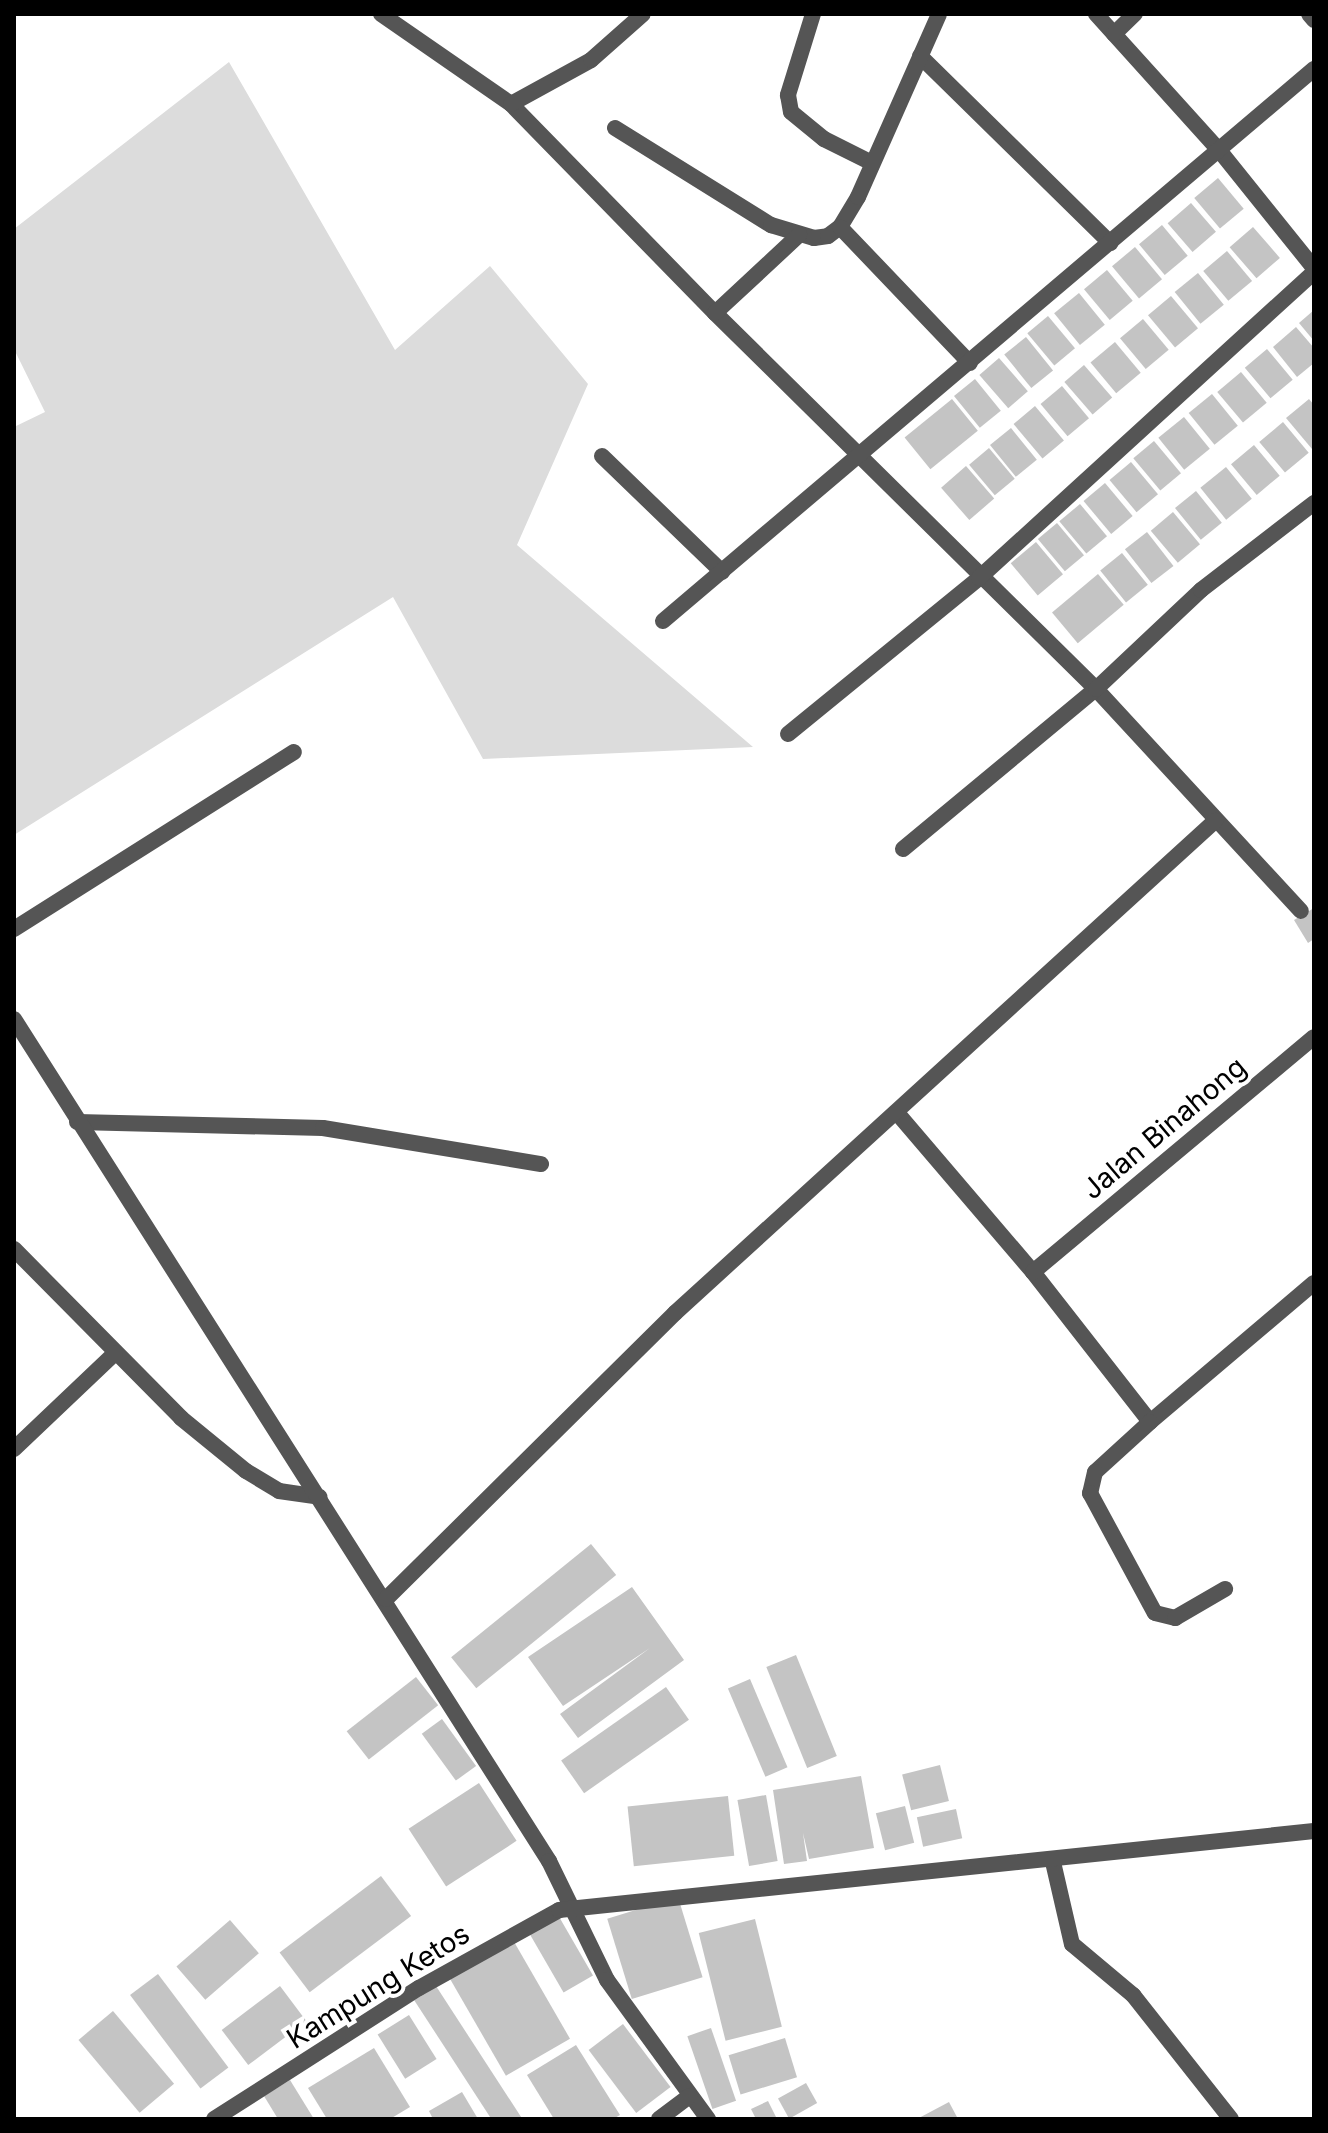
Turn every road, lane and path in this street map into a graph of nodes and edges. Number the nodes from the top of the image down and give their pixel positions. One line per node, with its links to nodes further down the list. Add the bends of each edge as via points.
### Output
1 (381, 14): 12 (street)
2 (643, 14): 12 (street, via 591,60)
3 (813, 14): 15 (street, via 788,95 791,112 824,139)
4 (939, 14): 10 (street)
5 (1096, 14): 9 (street)
6 (1135, 14): 9 (street)
7 (1309, 14): 8 (street)
8 (1314, 20)
9 (1114, 34): 14 (street)
10 (920, 56): 15 (street); 18 (street)
11 (1314, 69): 14 (street)
12 (511, 104): 20 (street)
13 (615, 128): 17 (street, via 744,211)
14 (1219, 150): 18 (street); 19 (street)
15 (872, 163): 16 (street)
16 (840, 227): 17 (street, via 828,236); 21 (street)
17 (799, 235): 20 (street)
18 (1110, 243): 21 (street)
19 (1314, 270): 26 (street)
20 (715, 313): 23 (street)
21 (970, 363): 23 (street)
22 (602, 456): 25 (street)
23 (861, 457): 25 (street); 26 (street)
24 (1314, 503): 28 (street, via 1201,590)
25 (722, 572): 27 (street)
26 (979, 578): 28 (street); 29 (street)
27 (663, 621)
28 (1096, 689): 31 (street); 32 (street)
29 (788, 734)
30 (294, 752): 34 (street)
31 (1215, 821): 33 (street); 37 (street)
32 (903, 849)
33 (1301, 911)
34 (14, 929)
35 (14, 1019): 38 (street)
36 (1314, 1037): 41 (street, Jalan Binahong)
37 (898, 1114): 41 (street); 48 (street, via 675,1313)
38 (77, 1122): 39 (street, via 323,1128); 46 (street)
39 (541, 1164)
40 (14, 1249): 43 (street)
41 (1033, 1272): 44 (street)
42 (1312, 1289): 44 (street)
43 (115, 1353): 45 (street); 46 (street, via 181,1418 246,1471 279,1491)
44 (1150, 1422): 47 (street, via 1095,1472 1090,1493 1155,1613 1175,1618)
45 (14, 1449)
46 (320, 1497): 48 (street)
47 (1225, 1589)
48 (386, 1599): 51 (street)
49 (1314, 1831): 50 (street, Kampung Ketos)
50 (1053, 1862): 51 (street, Kampung Ketos); 56 (street, via 1072,1944 1133,1995)
51 (574, 1907): 52 (street, via 607,1980); 53 (street, Kampung Ketos, via 508,1935)
52 (689, 2096): 54 (street); 55 (street)
53 (214, 2119)
54 (659, 2119)
55 (708, 2119)
56 (1231, 2119)

